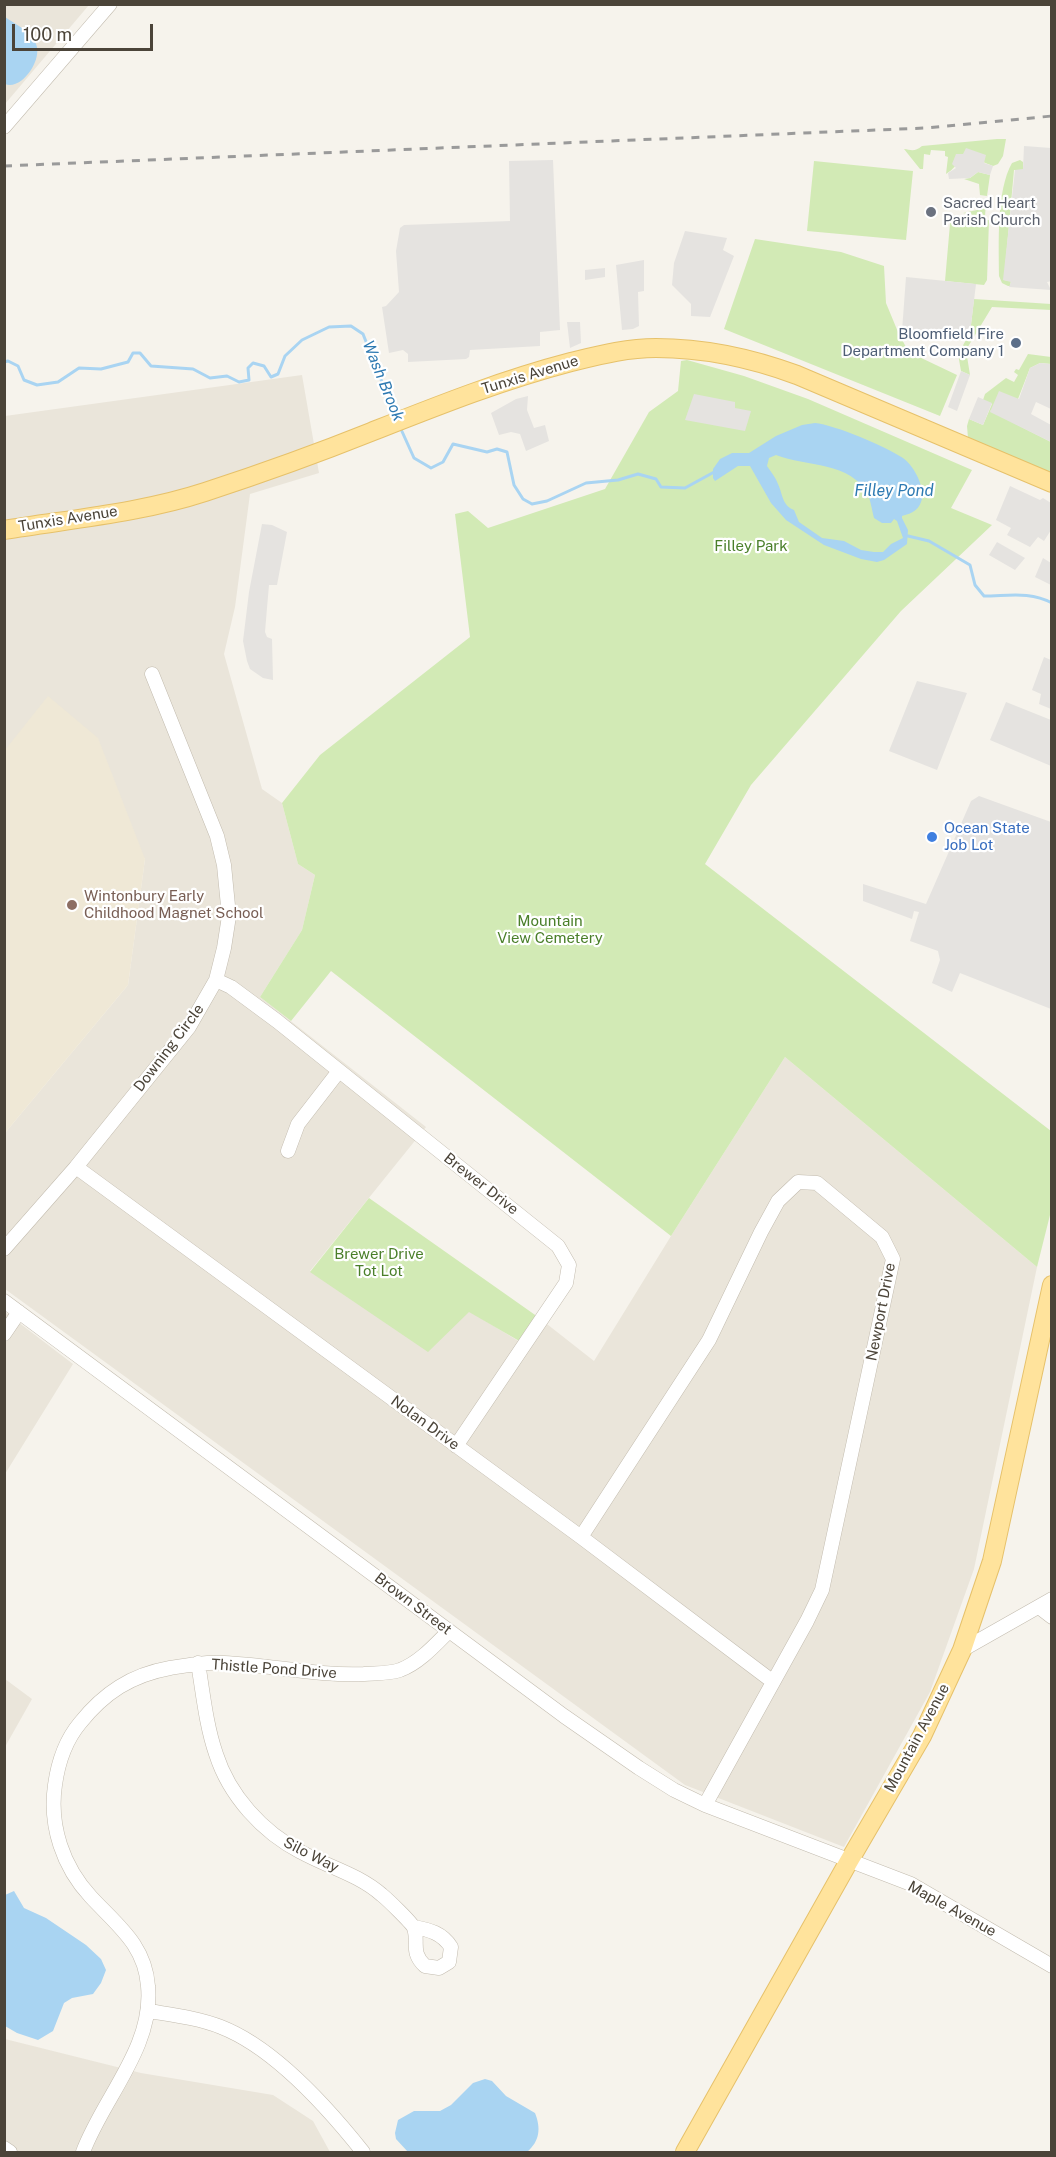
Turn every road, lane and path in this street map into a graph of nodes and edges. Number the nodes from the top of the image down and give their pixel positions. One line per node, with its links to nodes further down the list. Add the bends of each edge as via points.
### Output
1 (110, 4): 2 (street)
2 (4, 127)
3 (1052, 483): 4 (main road, Tunxis Avenue, via 797,375 739,357 654,348 616,351 499,382 202,493)
4 (4, 530)
5 (152, 674): 6 (street, Downing Circle, via 217,836 224,865 229,916)
6 (216, 980): 7 (street, Brewer Drive, via 231,987); 9 (street, Downing Circle, via 189,1027)
7 (339, 1071): 8 (street, via 298,1124); 15 (street, Brewer Drive, via 558,1246 569,1265 566,1283)
8 (288, 1151)
9 (76, 1167): 10 (street, Downing Circle); 15 (street, Nolan Drive)
10 (4, 1249)
11 (1052, 1285): 21 (main road, Mountain Avenue, via 992,1561)
12 (4, 1301): 13 (street, Brown Street)
13 (19, 1312): 14 (street); 20 (street, Brown Street)
14 (4, 1334)
15 (456, 1446): 16 (street, Nolan Drive)
16 (581, 1538): 23 (street, Nolan Drive); 23 (street, Newport Drive, via 709,1340 778,1201 798,1182 817,1183 882,1237 893,1259 822,1590)
17 (1052, 1599): 18 (street)
18 (1039, 1607): 19 (street); 21 (street)
19 (1052, 1617)
20 (449, 1631): 22 (street, Thistle Pond Drive, via 413,1662 382,1673 328,1674); 24 (street, Brown Street, via 639,1768)
21 (962, 1650): 25 (main road, Mountain Avenue, via 922,1736)
22 (198, 1663): 26 (street, Silo Way, via 216,1754 234,1792 251,1813 291,1847 382,1894); 28 (street, Thistle Pond Drive, via 134,1678 98,1702 74,1730 63,1751 52,1800 62,1852 75,1878 122,1927 141,1954)
23 (772, 1681): 24 (street, Newport Drive)
24 (705, 1805): 25 (street, Brown Street)
25 (849, 1861): 27 (street, Maple Avenue, via 911,1884); 33 (main road, Mountain Avenue)
26 (414, 1927)
27 (1052, 1966)
28 (149, 2012): 31 (street, Thistle Pond Drive, via 141,2038); 32 (street, via 221,2026 243,2038 284,2066)
29 (4, 2148): 30 (street)
30 (10, 2152)
31 (83, 2152)
32 (363, 2152)
33 (685, 2152)

